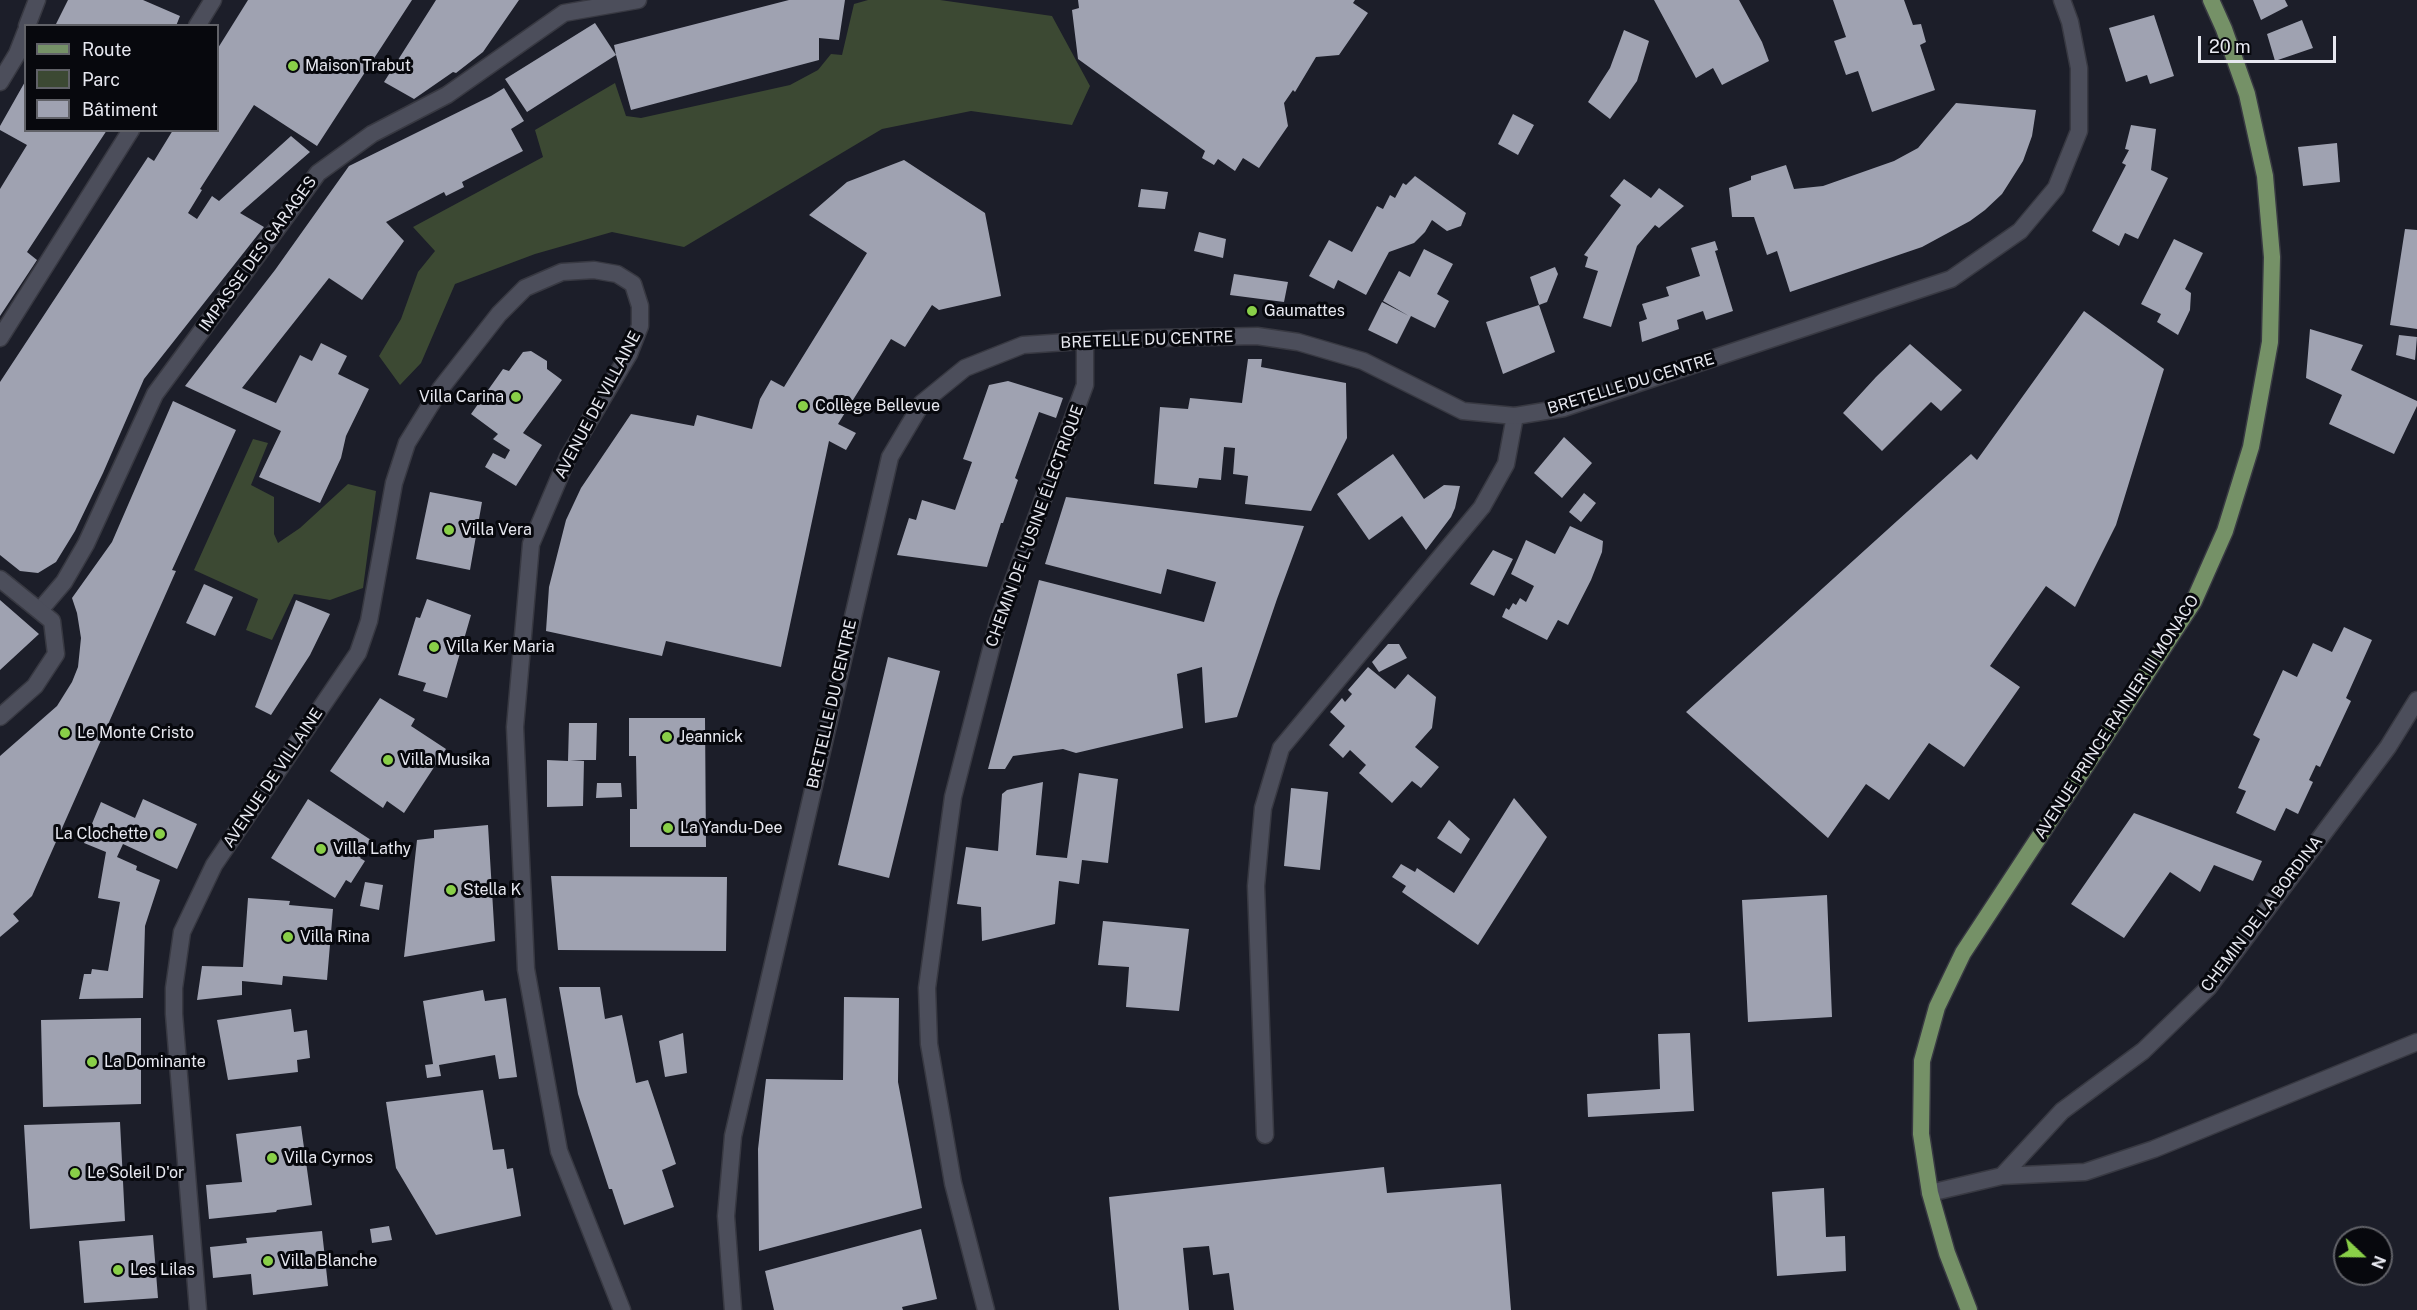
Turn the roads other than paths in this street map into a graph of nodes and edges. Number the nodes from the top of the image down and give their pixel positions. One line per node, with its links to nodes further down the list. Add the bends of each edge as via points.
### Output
1 (37, 0): 6 (street)
2 (213, 0): 7 (street)
3 (638, 0): 15 (street, IMPASSE DES GARAGES, via 564,13 447,95 372,134 318,173 155,394 86,544 64,582)
4 (2062, 0): 13 (street, BRETELLE DU CENTRE, via 2079,68 2079,131 2056,188 2020,231 1951,279 1564,408)
5 (2211, 0): 21 (main road, AVENUE PRINCE RAINIER III MONACO, via 2247,94 2266,188 2272,257 2270,342 2251,447 2225,531 2194,601 1963,953 1938,1007 1922,1061 1921,1134)
6 (28, 24)
7 (198, 24)
8 (24, 36): 9 (street)
9 (0, 82)
10 (130, 132): 11 (street)
11 (0, 338)
12 (1085, 341): 13 (street, BRETELLE DU CENTRE, via 1257,336 1298,342 1363,362 1462,411); 24 (street, BRETELLE DU CENTRE, via 1023,345 965,368 922,403 890,457 733,1136 726,1216); 25 (street, CHEMIN DE L'USINE ÉLECTRIQUE, via 1085,385 998,622 953,797 927,988 929,1044 952,1184)
13 (1515, 416): 19 (street, via 1506,464 1482,507 1281,748 1263,808 1256,886)
14 (0, 579): 15 (street)
15 (40, 610): 17 (street, via 52,621 56,654 35,686)
16 (2417, 700): 20 (street, CHEMIN DE LA BORDINA, via 2388,747 2208,988 2143,1051 2062,1111)
17 (0, 717)
18 (2417, 1042): 20 (street, via 2154,1149 2085,1172)
19 (1265, 1135)
20 (2002, 1176): 21 (street)
21 (1930, 1193): 26 (main road, AVENUE PRINCE RAINIER III MONACO)
22 (198, 1310): 23 (street, AVENUE DE VILLAINE, via 174,1014 182,932 214,865 357,653 369,621 394,483 408,443 441,388 499,314 525,288 562,272 594,270 617,274 633,284 640,306 640,326 629,354 568,457 531,544 515,727 526,969 548,1094 559,1151)
23 (622, 1310)
24 (733, 1310)
25 (986, 1310)
26 (1969, 1310)

